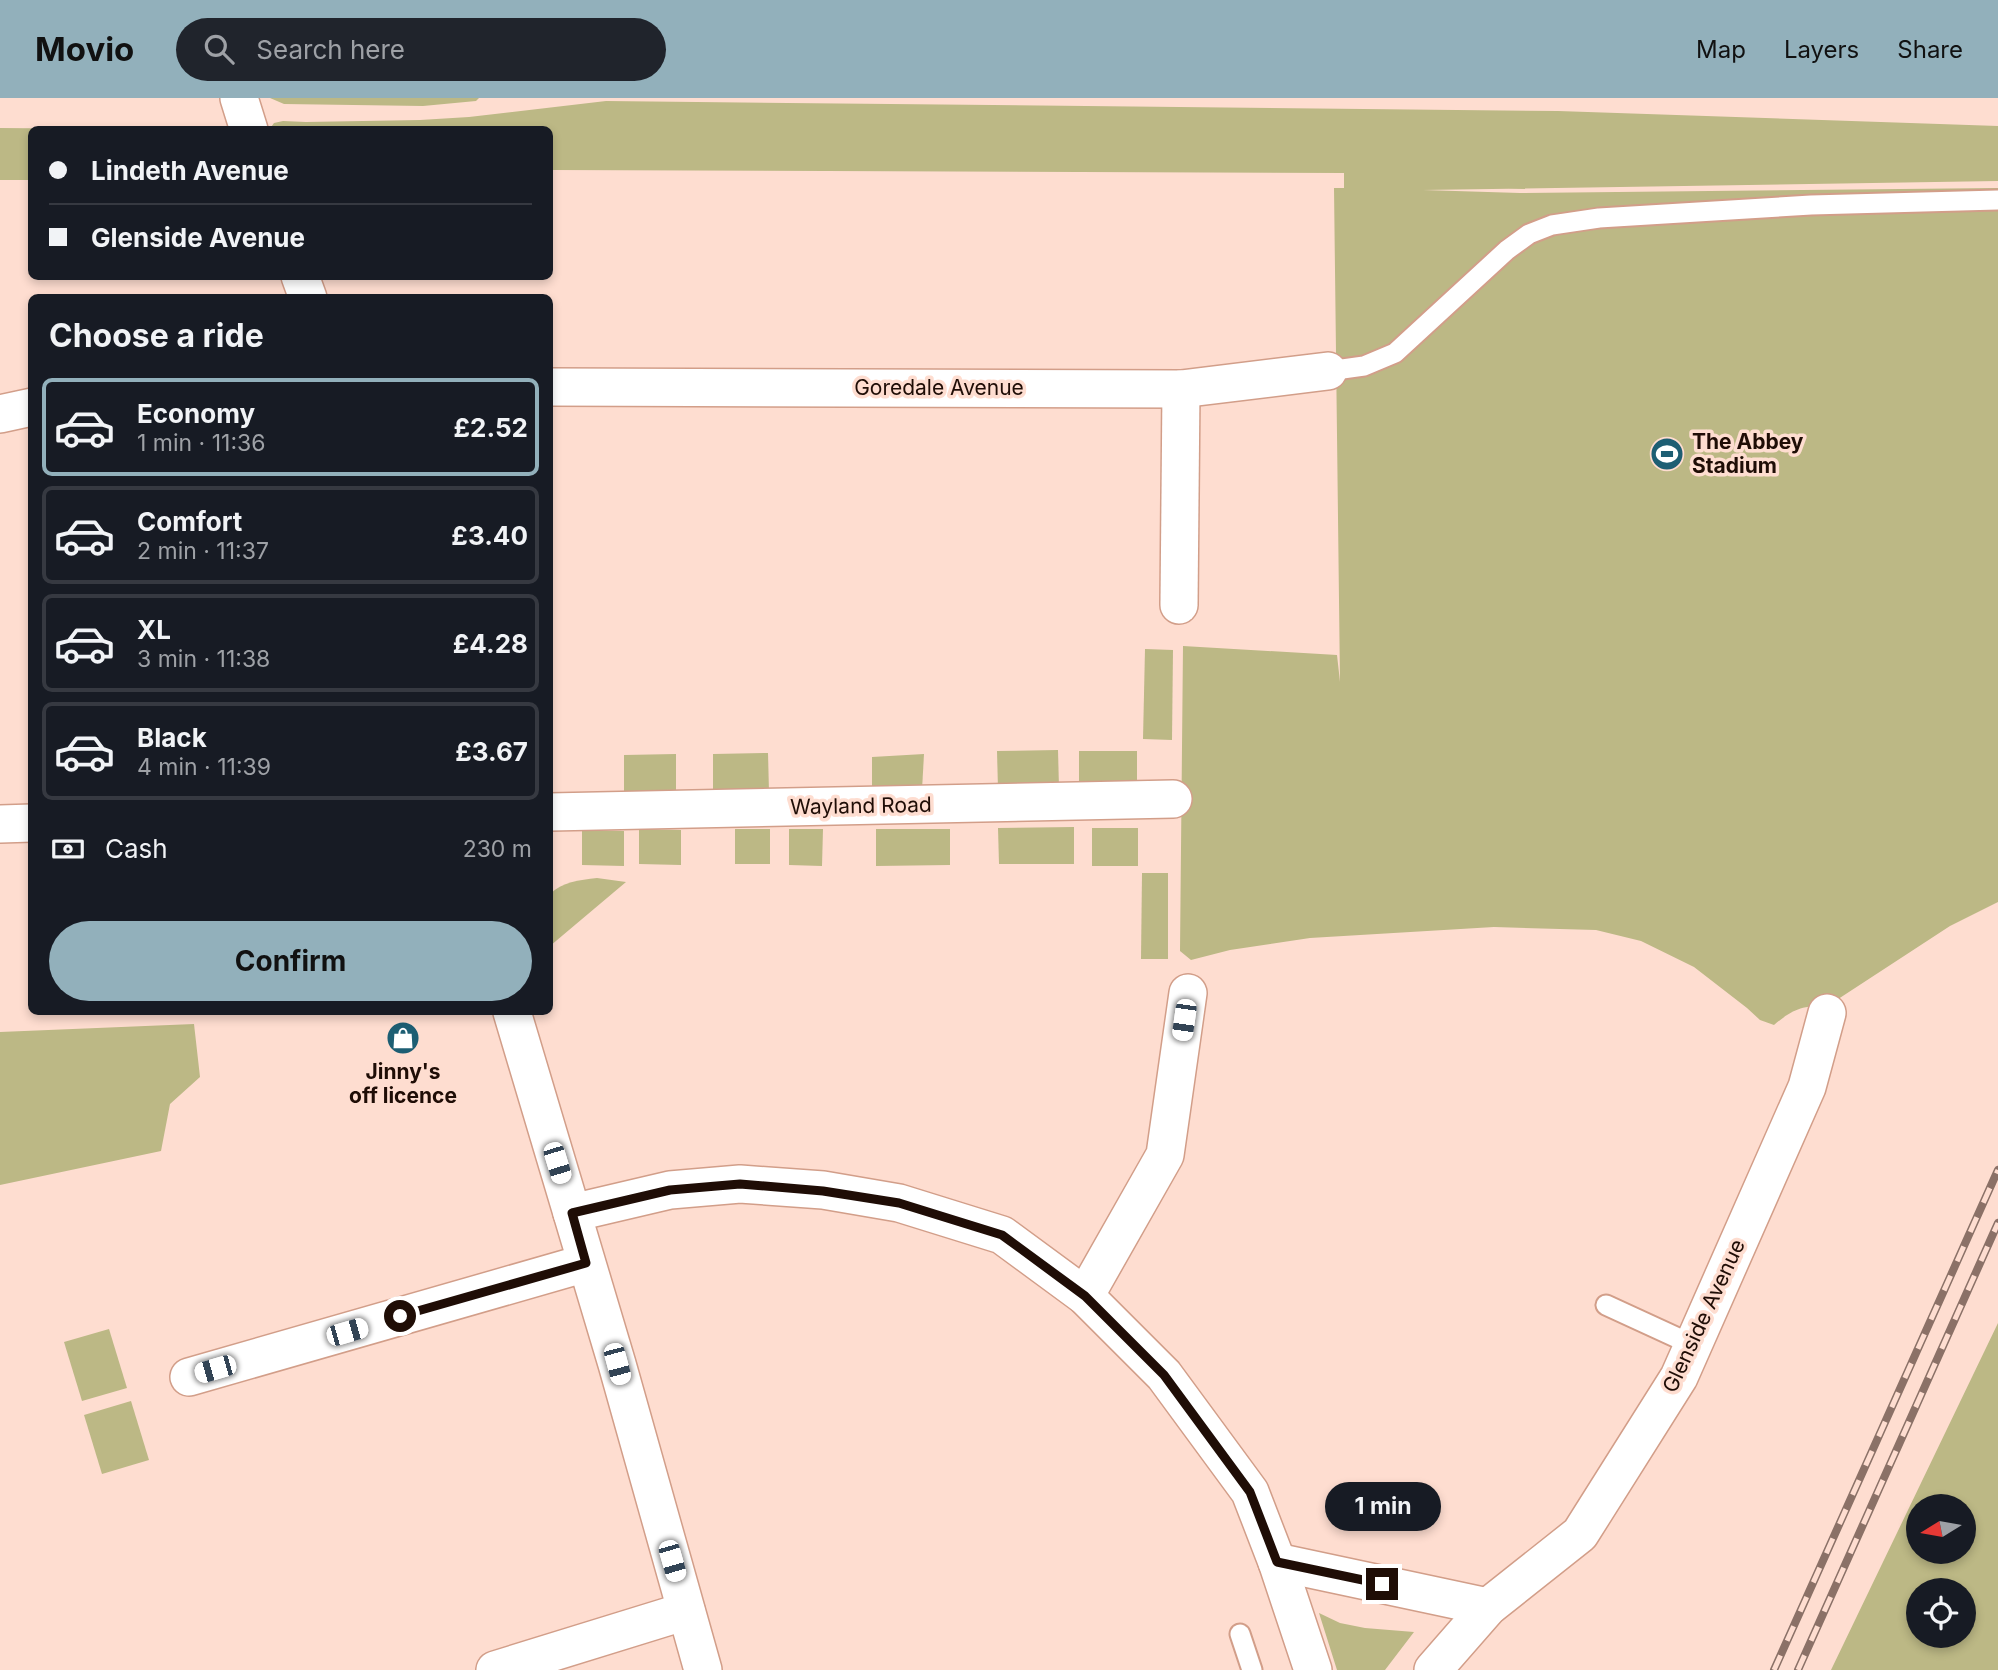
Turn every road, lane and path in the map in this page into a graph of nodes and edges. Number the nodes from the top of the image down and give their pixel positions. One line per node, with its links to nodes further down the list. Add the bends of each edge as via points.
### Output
1 (239, 98): 2 (street)
2 (248, 126)
3 (1998, 200): 4 (lane, via 1811,205 1552,225 1507,250 1395,353 1364,366)
4 (1328, 371): 6 (street, Goredale Avenue)
5 (553, 387): 6 (street, Goredale Avenue)
6 (1181, 389): 9 (street)
7 (28, 408): 8 (street)
8 (0, 414)
9 (1179, 605)
10 (1173, 799): 11 (street, Wayland Road)
11 (553, 812)
12 (28, 823): 13 (street)
13 (0, 824)
14 (1188, 993): 19 (street, via 1165,1155)
15 (1827, 1013): 21 (street, Glenside Avenue, via 1807,1087)
16 (513, 1015): 17 (street)
17 (572, 1213): 18 (street); 19 (street, via 670,1190 740,1184 899,1203 1002,1235)
18 (586, 1263): 22 (street); 25 (street)
19 (1085, 1296): 23 (street, via 1164,1375 1250,1492)
20 (1606, 1305): 21 (lane)
21 (1693, 1345): 24 (street, Glenside Avenue, via 1679,1377 1580,1534)
22 (188, 1377)
23 (1277, 1562): 24 (street); 30 (street)
24 (1488, 1607): 31 (street, Glenside Avenue)
25 (686, 1611): 27 (street); 28 (street)
26 (1241, 1634): 29 (lane)
27 (495, 1670)
28 (703, 1670)
29 (1252, 1670)
30 (1312, 1670)
31 (1433, 1670)

